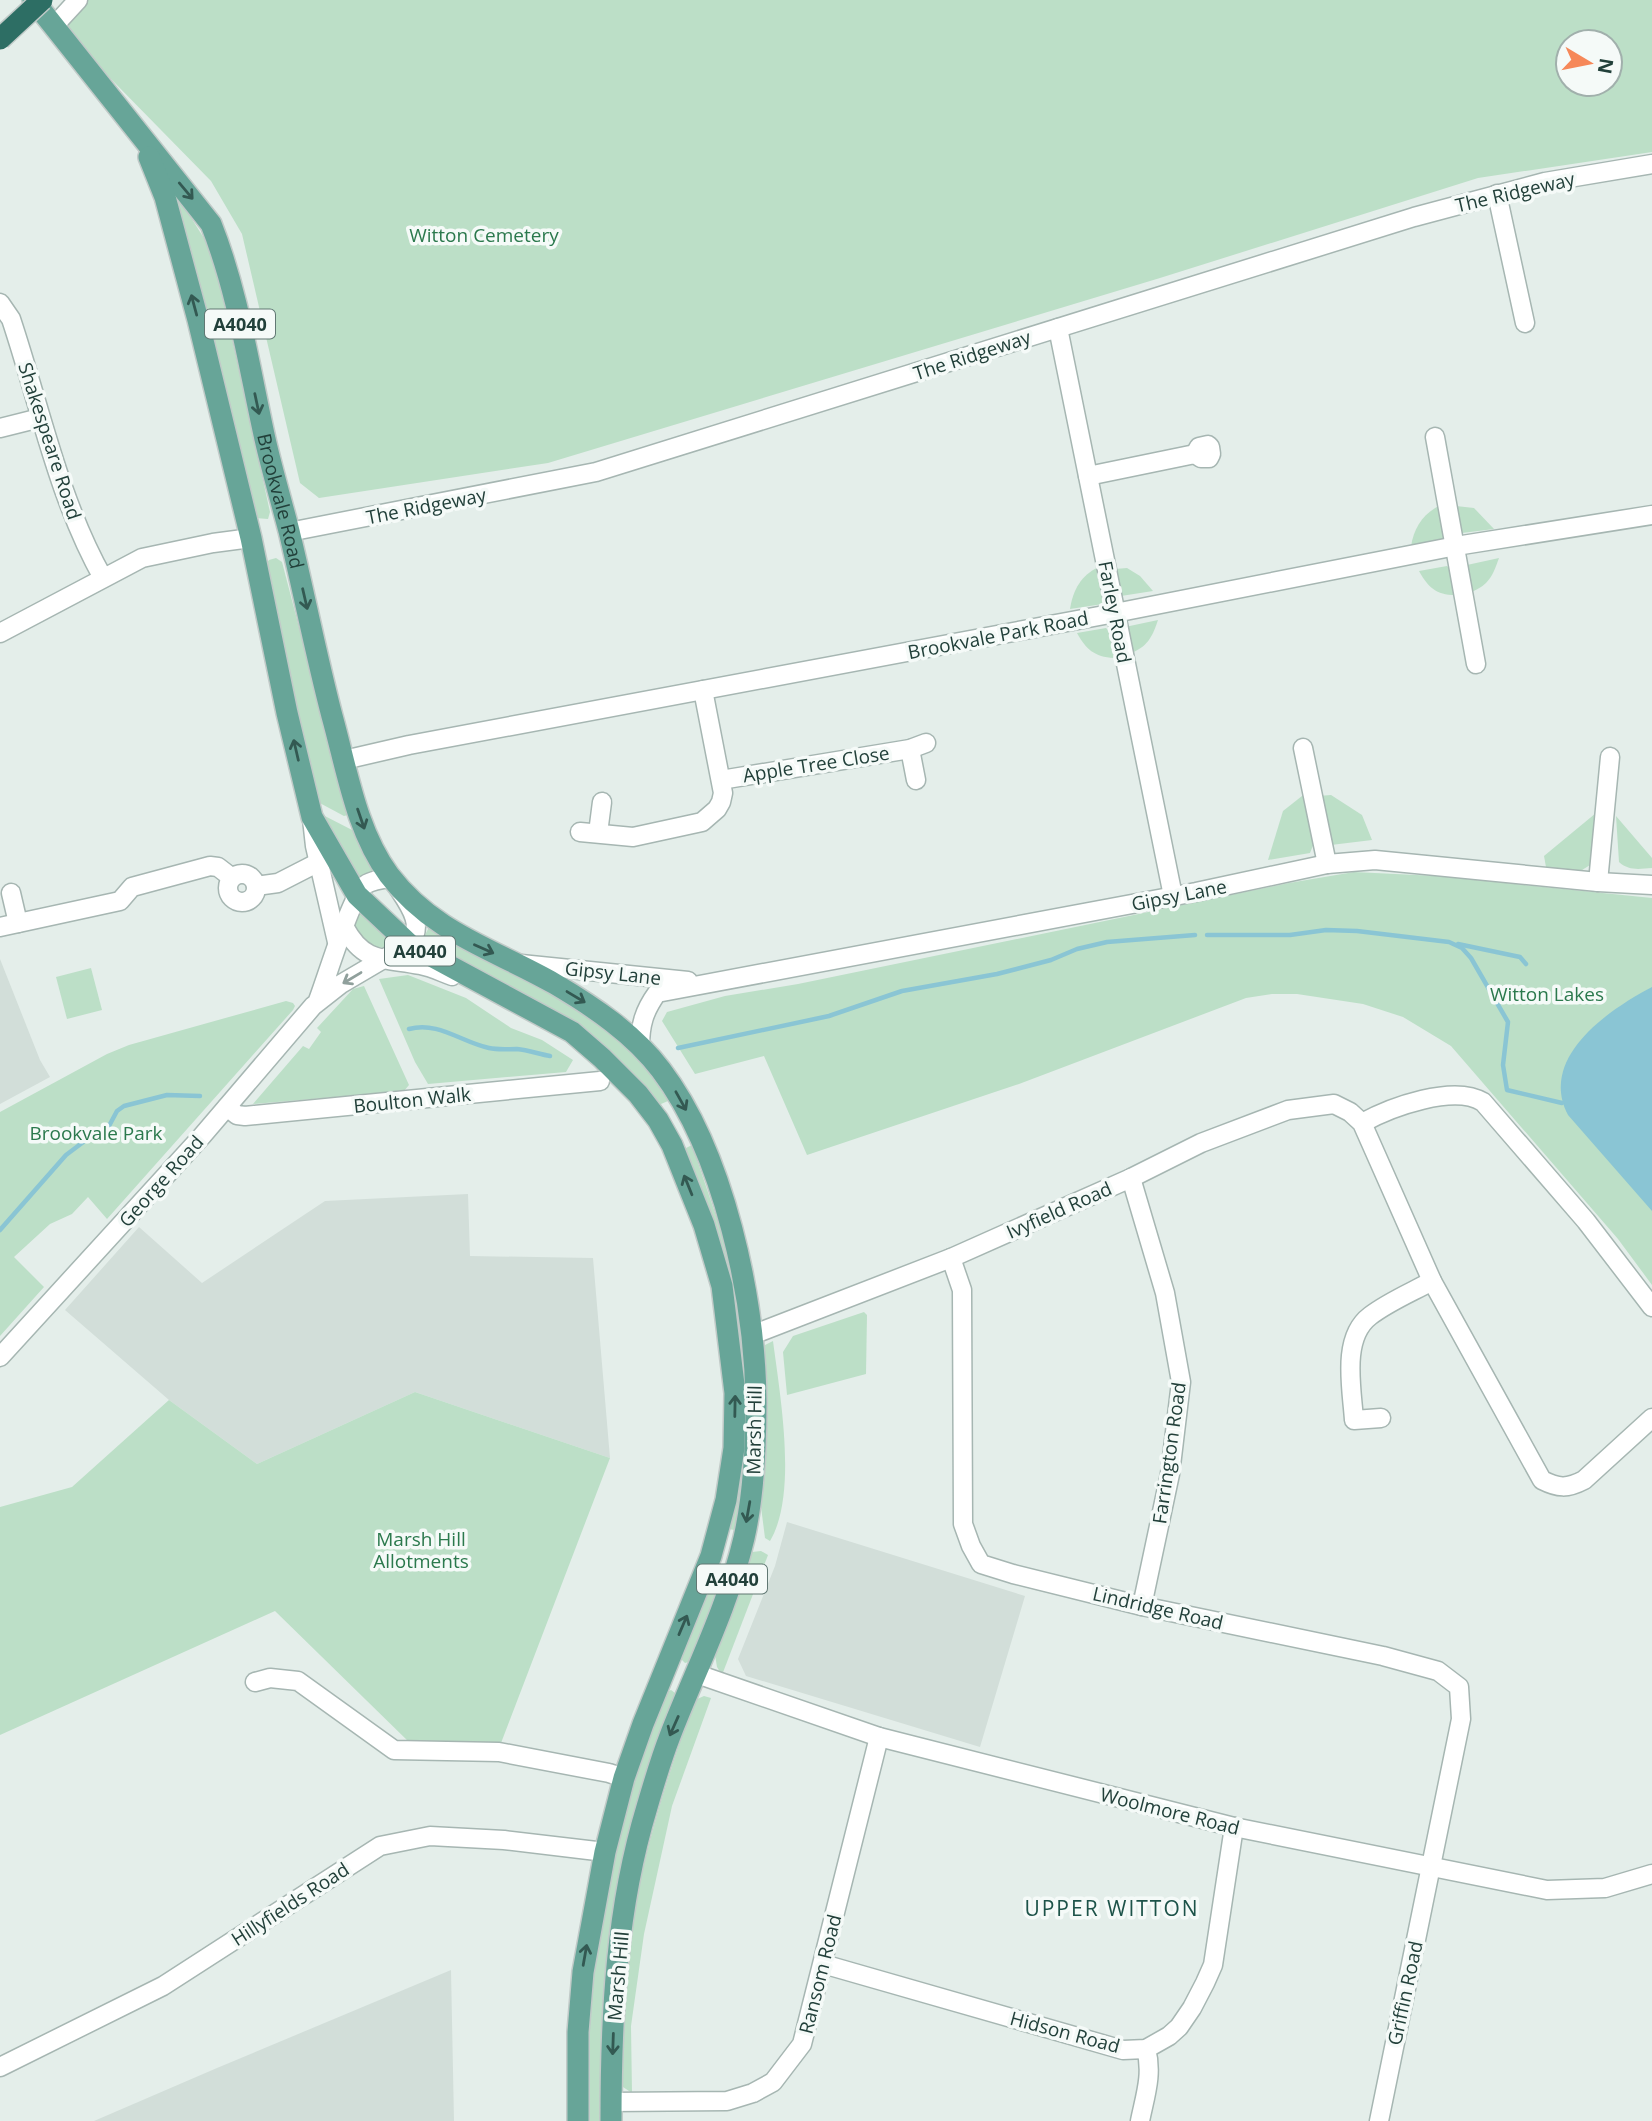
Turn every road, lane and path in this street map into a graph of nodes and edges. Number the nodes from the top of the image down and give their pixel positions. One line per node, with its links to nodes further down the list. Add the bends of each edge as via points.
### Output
1 (33, 0): 4 (main road, Brookvale Road / A4040)
2 (42, 0): 5 (highway, bridge)
3 (78, 0): 4 (street)
4 (54, 26): 6 (main road, Brookvale Road / A4040)
5 (0, 39)
6 (142, 139): 18 (main road, Brookvale Road / A4040, one-way to 18, via 211,224 226,261); 19 (main road, Brookvale Road / A4040, one-way to 6, via 165,197)
7 (1652, 164): 8 (street, The Ridgeway)
8 (1497, 194): 10 (street); 11 (street, The Ridgeway)
9 (0, 303): 12 (street, Shakespeare Road, via 11,319)
10 (1525, 323)
11 (1058, 328): 16 (street, Farley Road); 18 (street, The Ridgeway, via 596,472)
12 (40, 418): 13 (street); 21 (street, Shakespeare Road, via 84,544)
13 (0, 428)
14 (1435, 437): 20 (street)
15 (1195, 454): 16 (street)
16 (1088, 476): 22 (street, Farley Road)
17 (1652, 515): 20 (street, Brookvale Park Road)
18 (289, 532): 19 (main road); 28 (main road, Brookvale Road / A4040, one-way to 28)
19 (251, 538): 21 (street, via 142,558); 32 (main road, Brookvale Road / A4040, one-way to 19)
20 (1456, 546): 22 (street, Brookvale Park Road); 24 (street)
21 (103, 578): 23 (street)
22 (1115, 613): 25 (street, Brookvale Park Road); 42 (street, Farley Road)
23 (0, 633)
24 (1476, 664)
25 (703, 690): 28 (street, Brookvale Park Road); 29 (street)
26 (1303, 748): 36 (street)
27 (1610, 757): 38 (street)
28 (344, 760): 37 (main road, Brookvale Road / A4040, one-way to 37, via 361,822)
29 (721, 780): 30 (street, Apple Tree Close, via 918,746); 34 (street, via 722,802 702,822 641,836)
30 (916, 780)
31 (602, 802): 34 (street)
32 (312, 817): 35 (street); 41 (main road, Brookvale Road / A4040)
33 (580, 832): 34 (street)
34 (598, 833)
35 (319, 862): 43 (street, via 278,883 256,886 243,873 231,877 210,866 132,887 120,901); 45 (street)
36 (1327, 864): 38 (street, Gipsy Lane, via 1375,860); 42 (street, Gipsy Lane)
37 (392, 878): 41 (street, via 365,885); 46 (street, via 415,917 417,930); 48 (main road, Marsh Hill / A4040, one-way to 48, via 427,915 467,941)
38 (1598, 882): 39 (street, Gipsy Lane)
39 (1652, 884)
40 (11, 893): 43 (street)
41 (357, 895): 45 (street, George Road); 46 (main road, Marsh Hill / A4040)
42 (1173, 896): 49 (street, Gipsy Lane)
43 (18, 923): 44 (street)
44 (0, 927)
45 (341, 935): 47 (street); 51 (street, George Road)
46 (409, 944): 47 (street, George Road); 50 (main road, Marsh Hill / A4040)
47 (381, 961): 50 (street, via 419,964); 51 (street, George Road, one-way to 51)
48 (517, 963): 49 (street, Gipsy Lane); 52 (main road, Marsh Hill / A4040, one-way to 52, via 599,1011)
49 (709, 983): 52 (street, Gipsy Lane, via 657,993 645,1009)
50 (495, 989): 65 (main road, Marsh Hill / A4040, one-way to 50, via 712,1556 734,1448 735,1393 722,1286 672,1145 651,1111 572,1032)
51 (317, 1003): 54 (street, George Road)
52 (640, 1047): 60 (main road, Marsh Hill / A4040, one-way to 60, via 681,1100 711,1165 734,1241)
53 (600, 1081): 54 (street, Boulton Walk, via 245,1116)
54 (227, 1107): 61 (street, George Road)
55 (1362, 1123): 56 (street, Ivyfield Road, via 1334,1104 1288,1110 1201,1143); 58 (street); 59 (street, via 1445,1094 1474,1096 1586,1220)
56 (1131, 1178): 57 (street, Ivyfield Road); 64 (street, Farrington Road, via 1165,1293 1181,1381 1170,1474)
57 (951, 1258): 60 (street, Ivyfield Road); 64 (street, Lindridge Road, via 962,1290 963,1524 971,1546 981,1564 992,1569)
58 (1432, 1280): 62 (street, via 1370,1315 1356,1334 1351,1373 1354,1420); 63 (street, via 1542,1480 1558,1488 1584,1480)
59 (1652, 1307)
60 (752, 1335): 66 (main road, Marsh Hill / A4040, one-way to 66, via 754,1482 744,1539)
61 (0, 1357)
62 (1381, 1418)
63 (1652, 1418)
64 (1142, 1606): 72 (street, Lindridge Road, via 1383,1656 1438,1671 1459,1687 1461,1719)
65 (666, 1665): 66 (main road); 69 (main road, Marsh Hill / A4040)
66 (697, 1674): 68 (street, Woolmore Road); 77 (main road, Marsh Hill / A4040, one-way to 77, via 668,1739 634,1852 615,1973)
67 (255, 1682): 69 (street, via 270,1678 298,1681 394,1750 499,1752)
68 (879, 1737): 70 (street, Woolmore Road); 74 (street, Ransom Road)
69 (624, 1778): 71 (main road, Marsh Hill / A4040)
70 (1234, 1827): 72 (street, Woolmore Road); 75 (street, Hidson Road, via 1213,1965 1179,2027)
71 (605, 1852): 76 (street, Hillyfields Road, via 430,1836 380,1846 163,1986); 78 (main road, Marsh Hill / A4040, one-way to 71, via 583,1972)
72 (1432, 1865): 73 (street, Woolmore Road, via 1547,1890 1605,1888); 80 (street, Griffin Road)
73 (1652, 1874)
74 (823, 1964): 75 (street, Hidson Road, via 1123,2050); 77 (street, Ransom Road, via 802,2044 774,2082 727,2101)
75 (1146, 2049): 79 (street, via 1149,2080)
76 (0, 2067)
77 (611, 2112)
78 (579, 2121)
79 (1140, 2121)
80 (1379, 2121)

